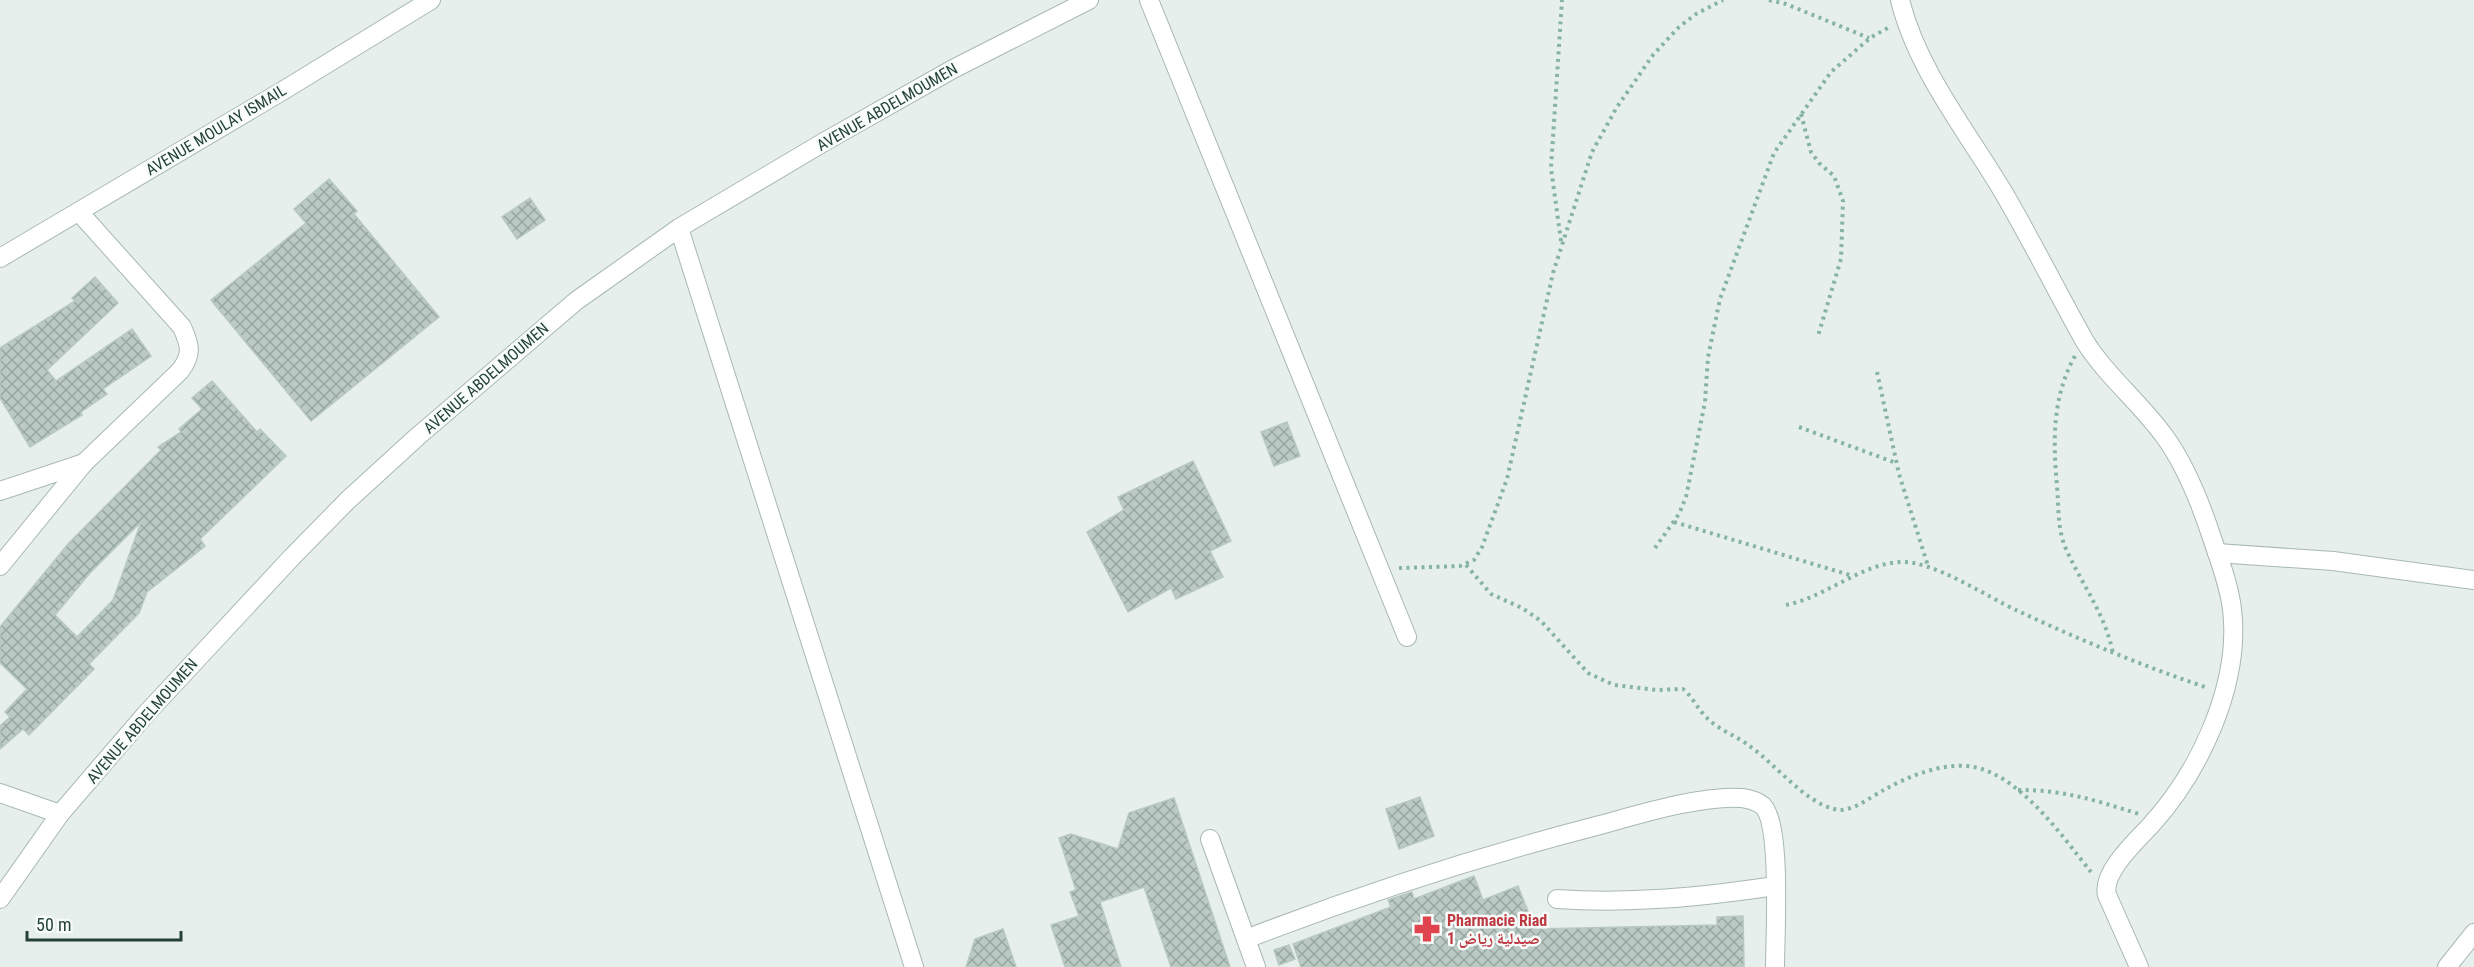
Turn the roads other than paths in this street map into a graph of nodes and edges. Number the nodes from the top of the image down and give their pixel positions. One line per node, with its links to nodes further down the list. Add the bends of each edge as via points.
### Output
1 (431, 0): 5 (street, AVENUE MOULAY ISMAIL)
2 (1089, 0): 6 (street, AVENUE ABDELMOUMEN, via 953,69)
3 (1149, 0): 13 (street)
4 (1900, 0): 10 (street, via 1930,72 2003,192 2093,355 2166,439 2197,496)
5 (79, 212): 7 (street, AVENUE MOULAY ISMAIL); 8 (street, via 182,327 191,350 180,371)
6 (679, 228): 15 (street, AVENUE ABDELMOUMEN, via 576,301 348,500 230,622); 22 (street)
7 (0, 258)
8 (84, 463): 9 (street); 11 (street)
9 (0, 491)
10 (2217, 553): 12 (street, via 2333,561); 25 (street, via 2232,610 2233,637 2212,730 2174,797 2114,869 2105,888)
11 (0, 566)
12 (2474, 580)
13 (1407, 637)
14 (0, 793): 15 (street)
15 (60, 814): 18 (street, AVENUE ABDELMOUMEN)
16 (1210, 839): 21 (street)
17 (1775, 886): 19 (street, via 1648,901); 21 (street, via 1775,843 1765,809 1741,798 1700,802 1533,842 1398,884); 24 (street)
18 (0, 899)
19 (1557, 899)
20 (2474, 933): 26 (street)
21 (1246, 939): 23 (street)
22 (914, 967)
23 (1256, 967)
24 (1774, 967)
25 (2139, 967)
26 (2447, 967)

